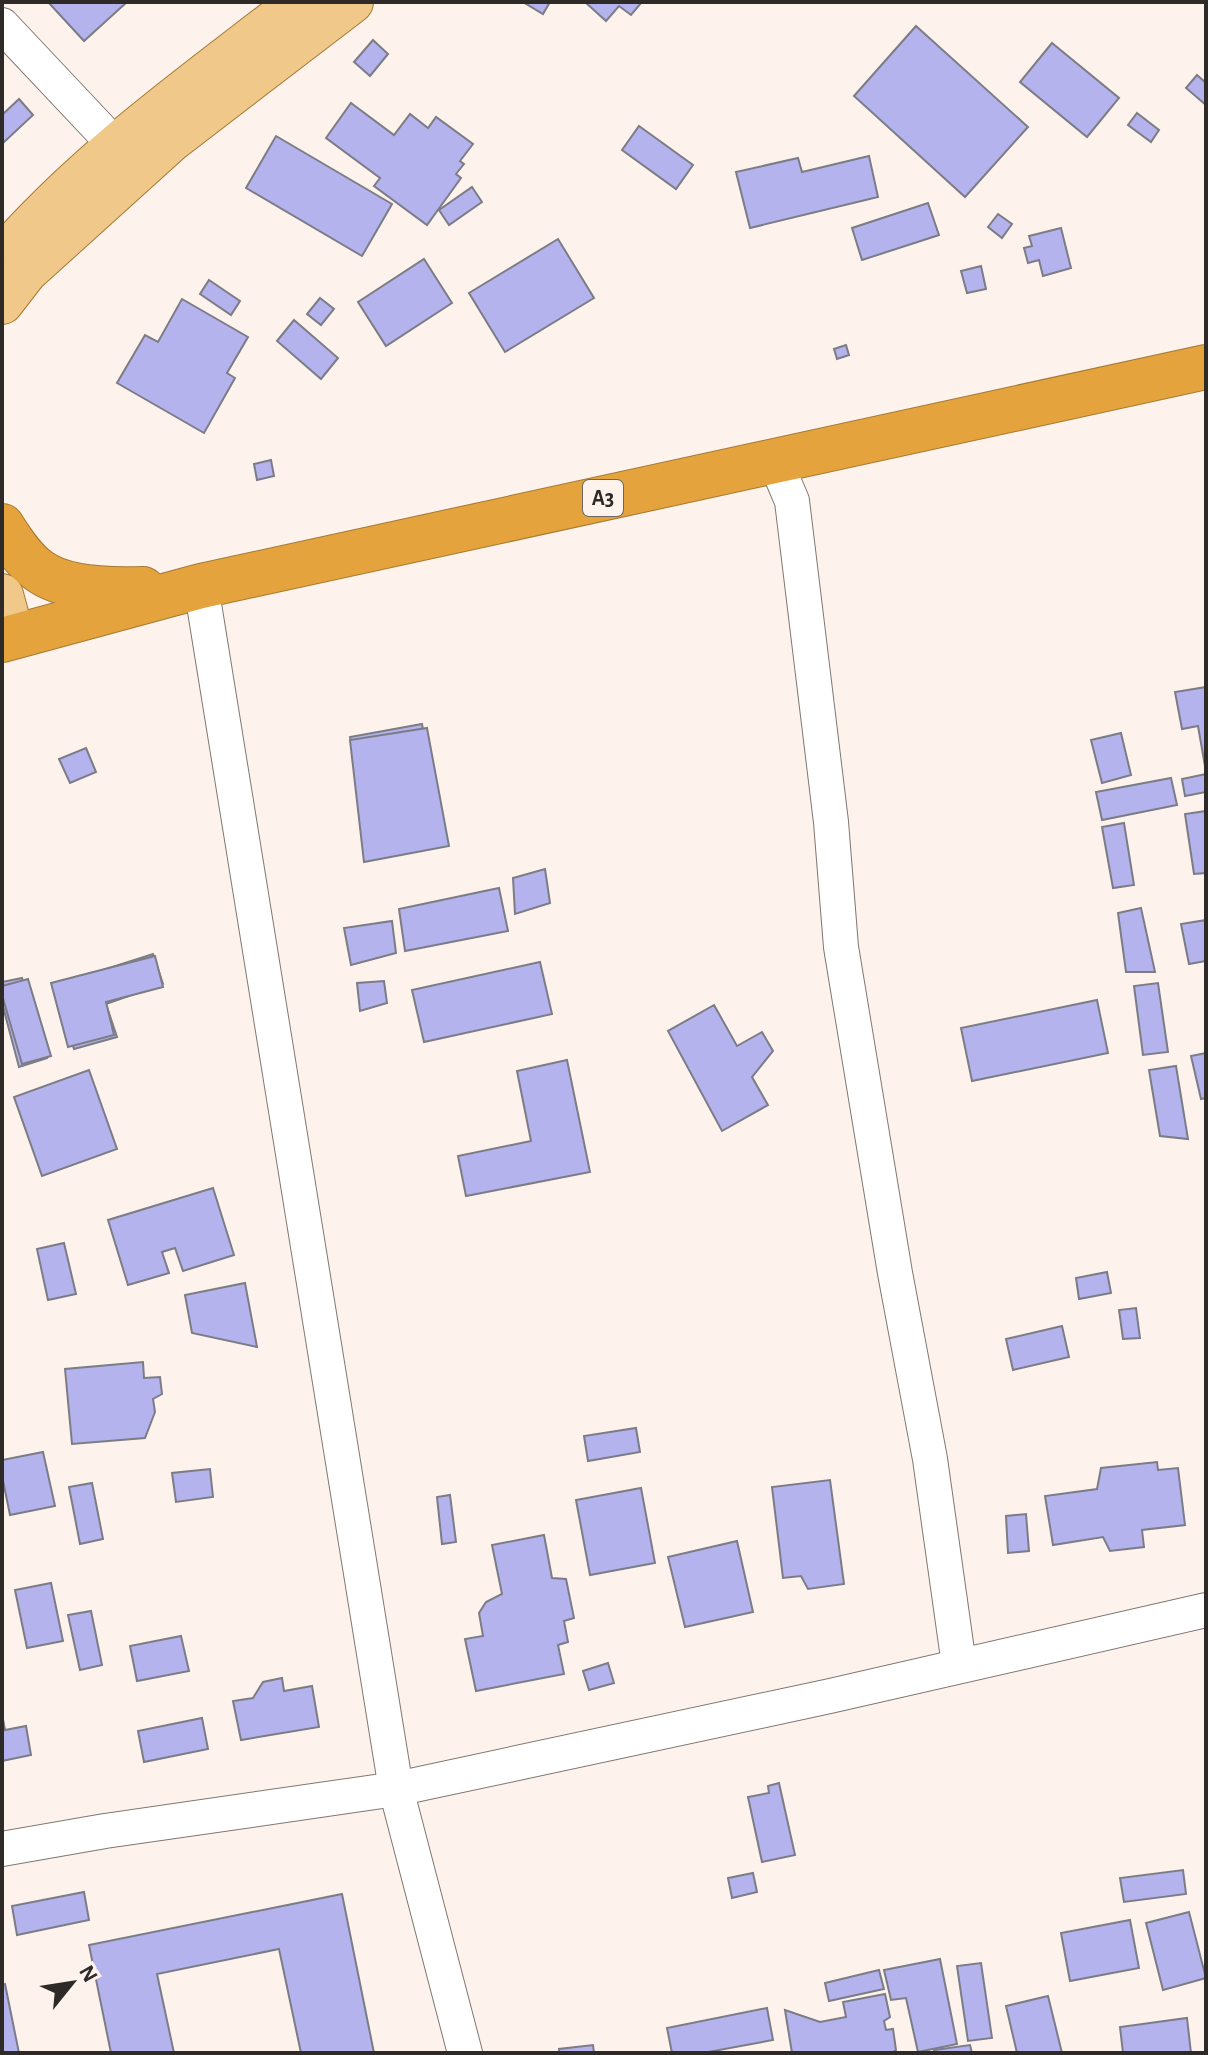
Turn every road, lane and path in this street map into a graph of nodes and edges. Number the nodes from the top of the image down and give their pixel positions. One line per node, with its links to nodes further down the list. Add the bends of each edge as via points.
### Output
1 (299, 2): 4 (main road)
2 (352, 2): 6 (main road, via 172,140 26,272)
3 (2, 25): 4 (street)
4 (115, 145): 5 (main road)
5 (2, 257)
6 (2, 303)
7 (1206, 367): 8 (highway, A3)
8 (775, 461): 10 (highway, A3); 14 (street, via 792,501 841,947 930,1459)
9 (2, 526): 10 (highway, via 16,548 53,580 110,591)
10 (201, 586): 12 (highway, A3); 15 (street)
11 (2, 595): 12 (main road)
12 (7, 638)
13 (1206, 1610): 14 (street)
14 (959, 1665): 15 (street)
15 (396, 1789): 16 (street); 17 (street)
16 (2, 1849)
17 (465, 2053)

